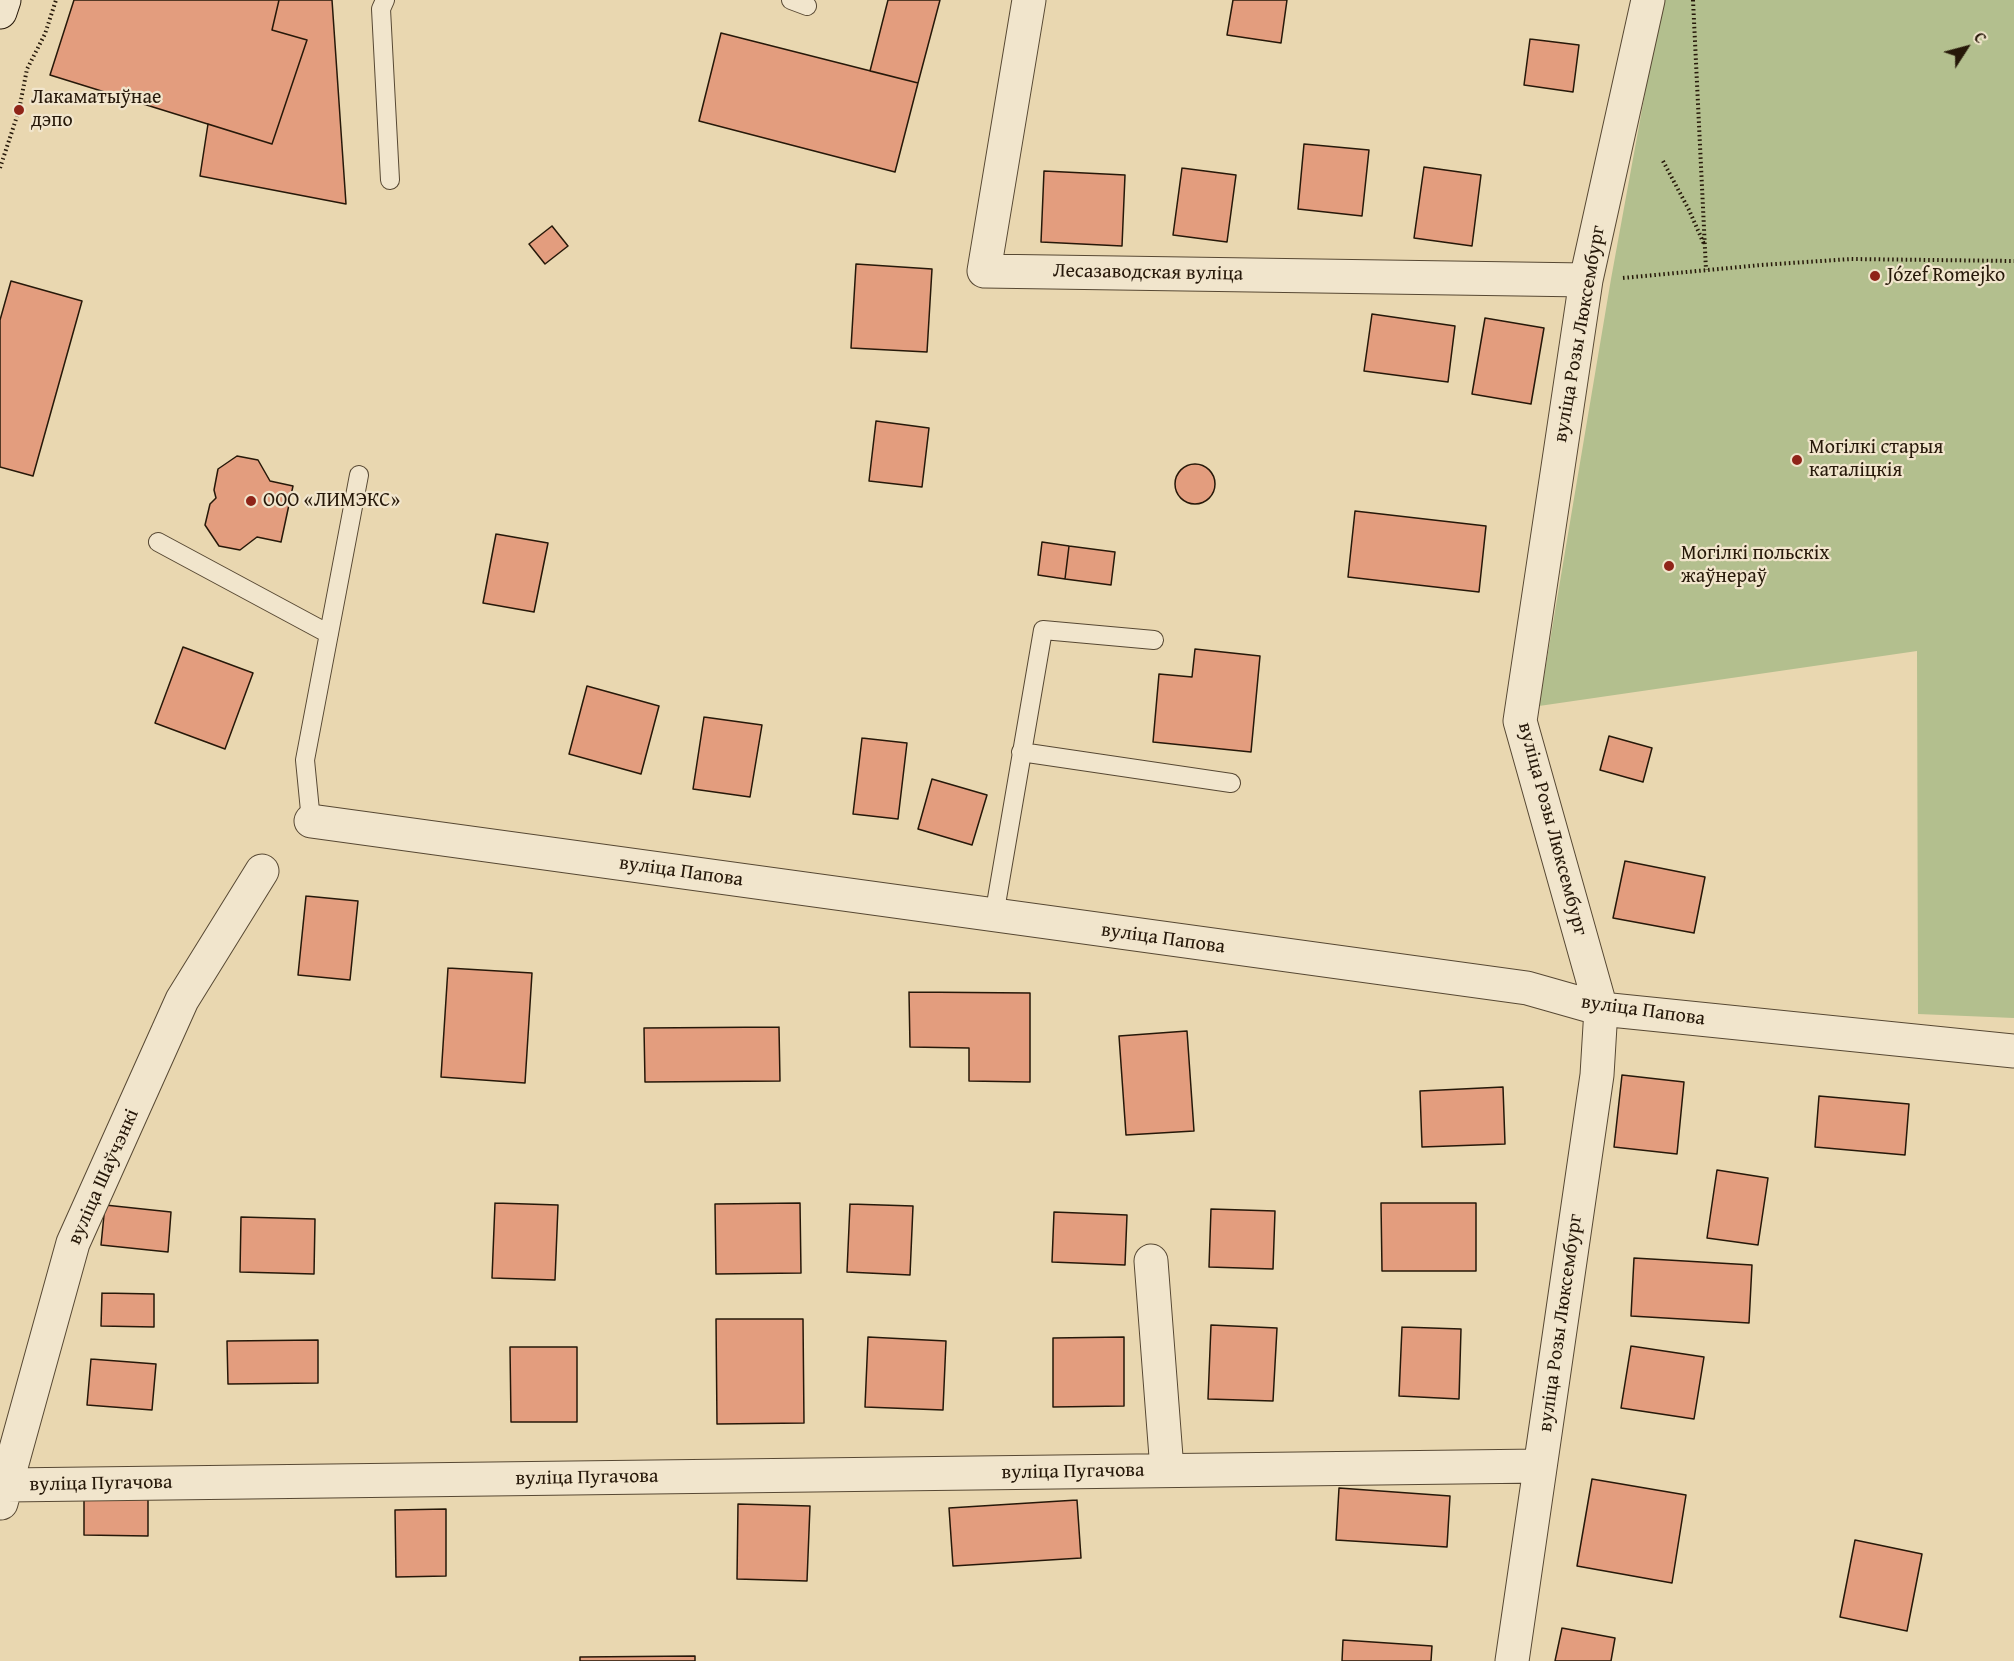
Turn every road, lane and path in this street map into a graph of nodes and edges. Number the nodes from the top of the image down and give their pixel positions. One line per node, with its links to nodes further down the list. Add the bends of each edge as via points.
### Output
1 (4, 0): 7 (street)
2 (56, 0): 9 (path, via 45,34 27,69 19,110)
3 (385, 0): 10 (lane, via 381,9)
4 (1029, 0): 14 (street, Лесазаводская вуліца, via 984,270)
5 (1648, 0): 14 (street, вуліца Розы Люксембург)
6 (1694, 0): 11 (path)
7 (0, 12)
8 (1663, 161): 11 (path)
9 (0, 168)
10 (390, 180)
11 (1705, 246): 13 (path)
12 (2014, 261): 13 (path, via 1851,259)
13 (1706, 270): 14 (path)
14 (1586, 280): 24 (street, вуліца Розы Люксембург, via 1520,721)
15 (359, 475): 17 (lane)
16 (158, 542): 17 (lane)
17 (329, 634): 21 (lane, via 305,760)
18 (1154, 640): 19 (lane, via 1043,630)
19 (1022, 752): 20 (lane); 23 (lane)
20 (1232, 783)
21 (311, 821): 23 (street, вуліца Папова)
22 (262, 871): 29 (street, вуліца Шаўчэнкі, via 182,1000 73,1243)
23 (994, 916): 24 (street, вуліца Папова, via 1527,988)
24 (1601, 1009): 25 (street, вуліца Папова); 27 (street, вуліца Розы Люксембург, via 1597,1075)
25 (2014, 1051)
26 (1150, 1261): 28 (street, вуліца Пугачова)
27 (1540, 1466): 28 (street, вуліца Пугачова); 30 (street, вуліца Розы Люксембург)
28 (1167, 1470): 29 (street, вуліца Пугачова)
29 (4, 1496)
30 (1512, 1661)

